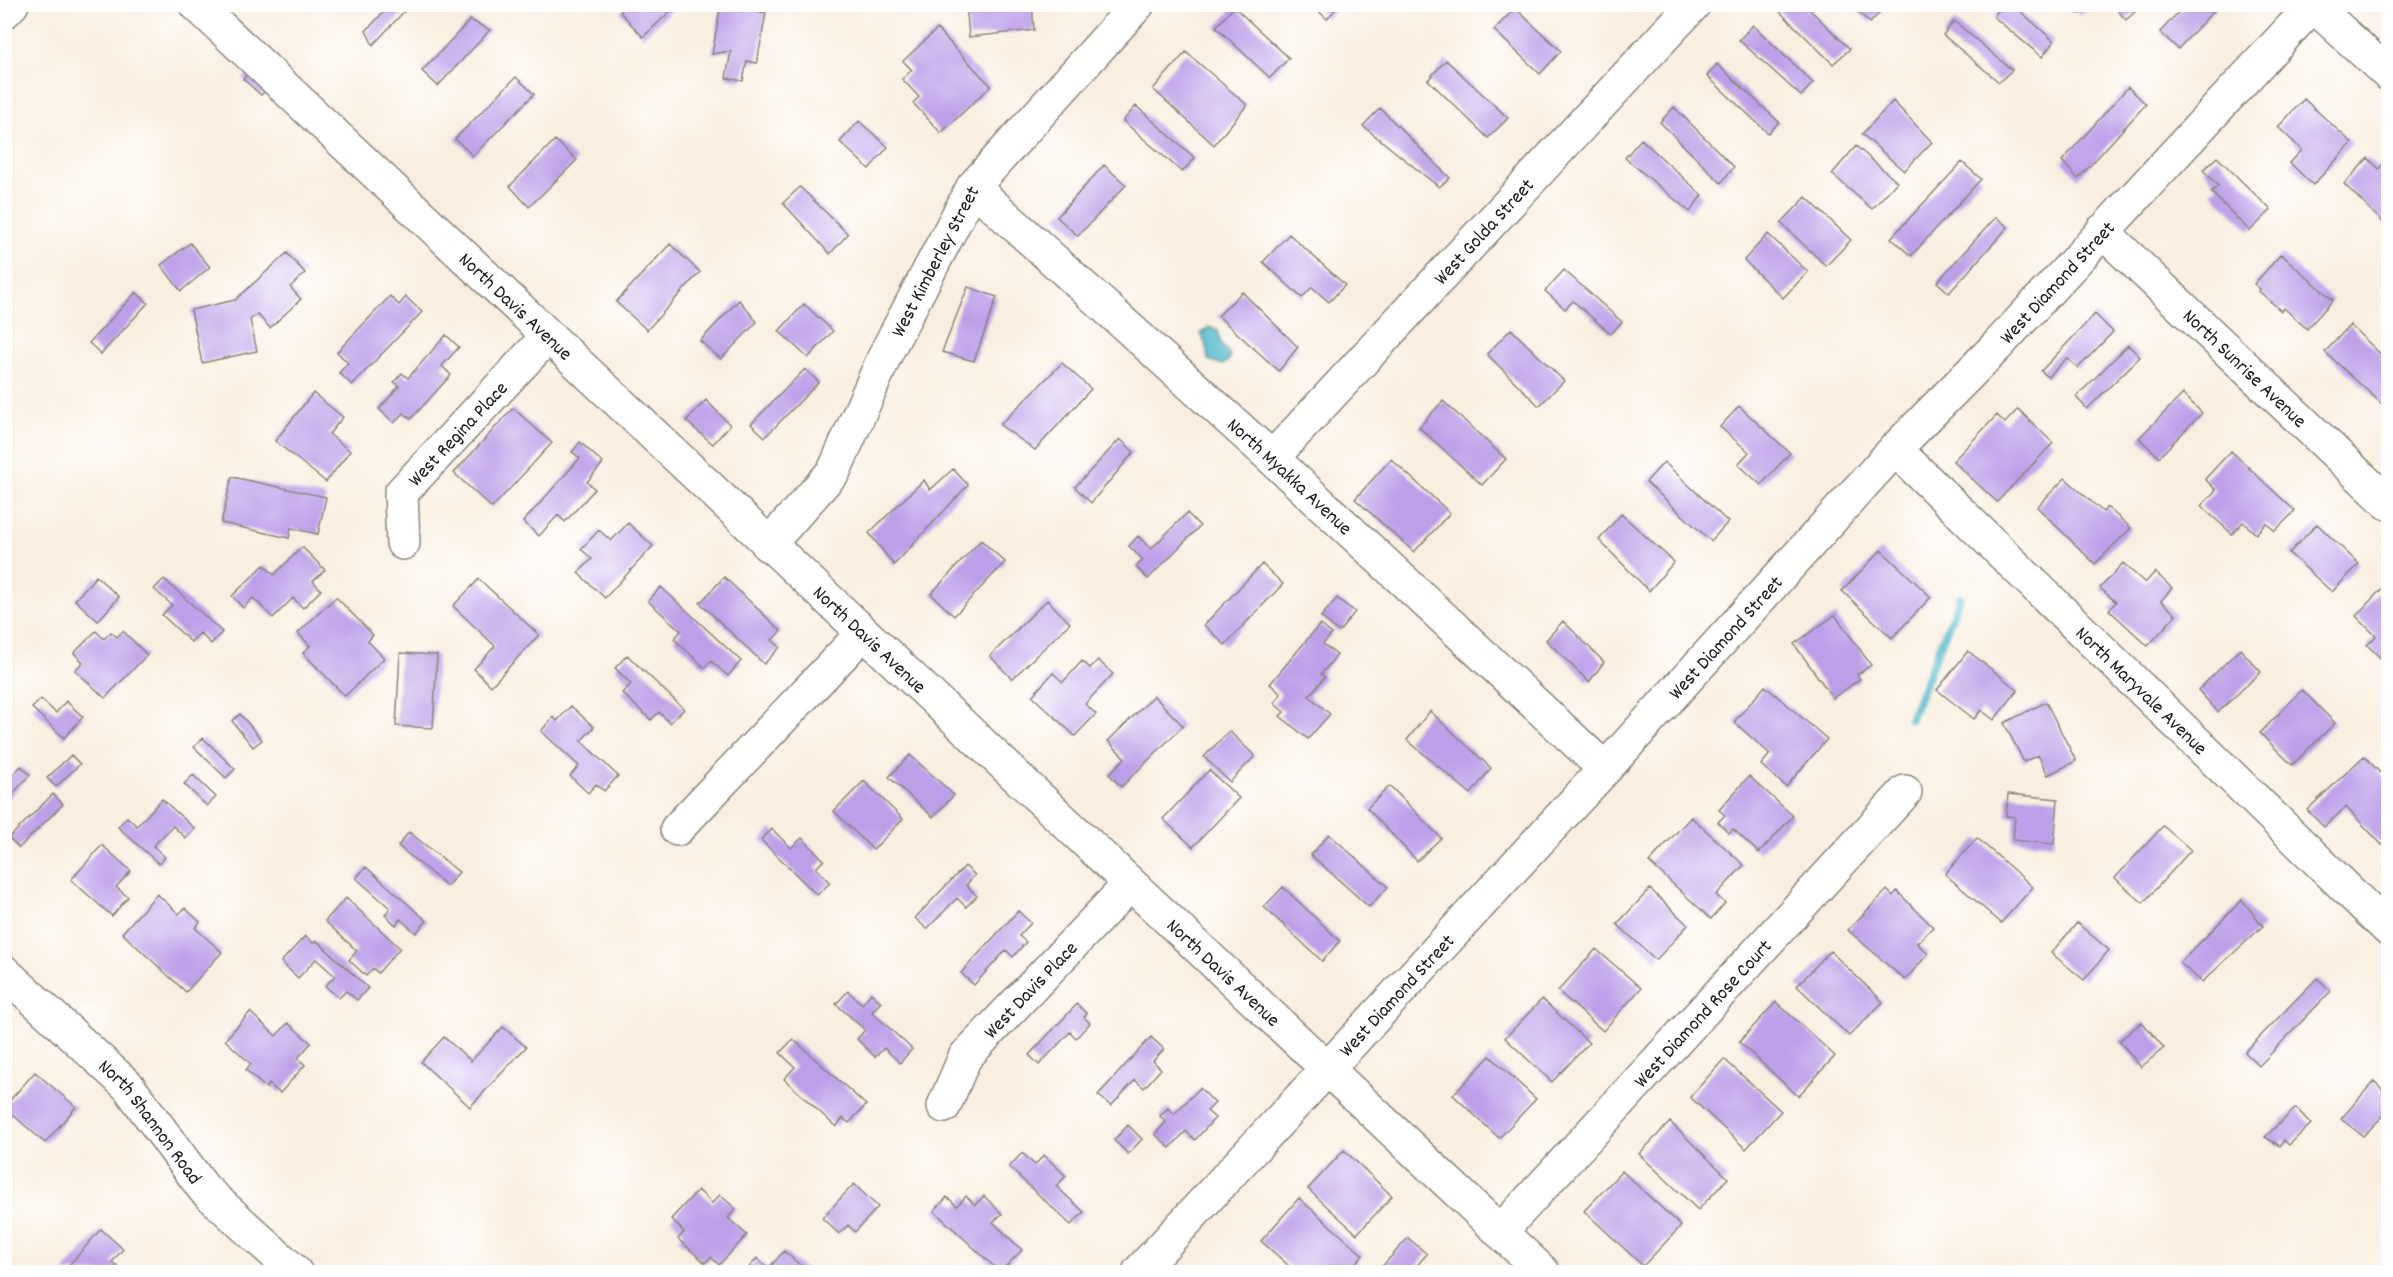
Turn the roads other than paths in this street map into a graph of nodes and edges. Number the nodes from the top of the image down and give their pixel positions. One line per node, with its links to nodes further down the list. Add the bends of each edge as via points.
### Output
1 (12, 4): 6 (street)
2 (196, 4): 10 (street, North Davis Avenue)
3 (1138, 4): 8 (street, West Kimberley Street)
4 (1694, 4): 12 (street, West Golda Street)
5 (2313, 4): 7 (street); 9 (street, West Diamond Street)
6 (4, 12)
7 (2388, 74)
8 (972, 187): 12 (street, North Myakka Avenue); 15 (street, West Kimberley Street, via 887,351 834,471)
9 (2102, 231): 11 (street, West Diamond Street, via 1996,347); 13 (street, North Sunrise Avenue)
10 (548, 336): 14 (street, West Regina Place, via 401,493); 15 (street, North Davis Avenue)
11 (1895, 449): 17 (street, West Diamond Street); 21 (street, North Maryvale Avenue)
12 (1272, 458): 17 (street, North Myakka Avenue)
13 (2388, 503)
14 (403, 543)
15 (768, 545): 16 (street, North Davis Avenue)
16 (862, 633): 19 (street); 20 (street, North Davis Avenue)
17 (1605, 769): 23 (street, West Diamond Street)
18 (1905, 792): 25 (street, West Diamond Rose Court)
19 (676, 829)
20 (1130, 884): 23 (street, North Davis Avenue); 24 (street, West Davis Place, via 965,1057)
21 (2388, 929)
22 (4, 972): 26 (street, North Shannon Road, via 128,1086 204,1189)
23 (1326, 1070): 25 (street, North Davis Avenue); 27 (street, West Diamond Street)
24 (944, 1106)
25 (1500, 1232): 28 (street, North Davis Avenue)
26 (295, 1272)
27 (1139, 1272)
28 (1543, 1272)

